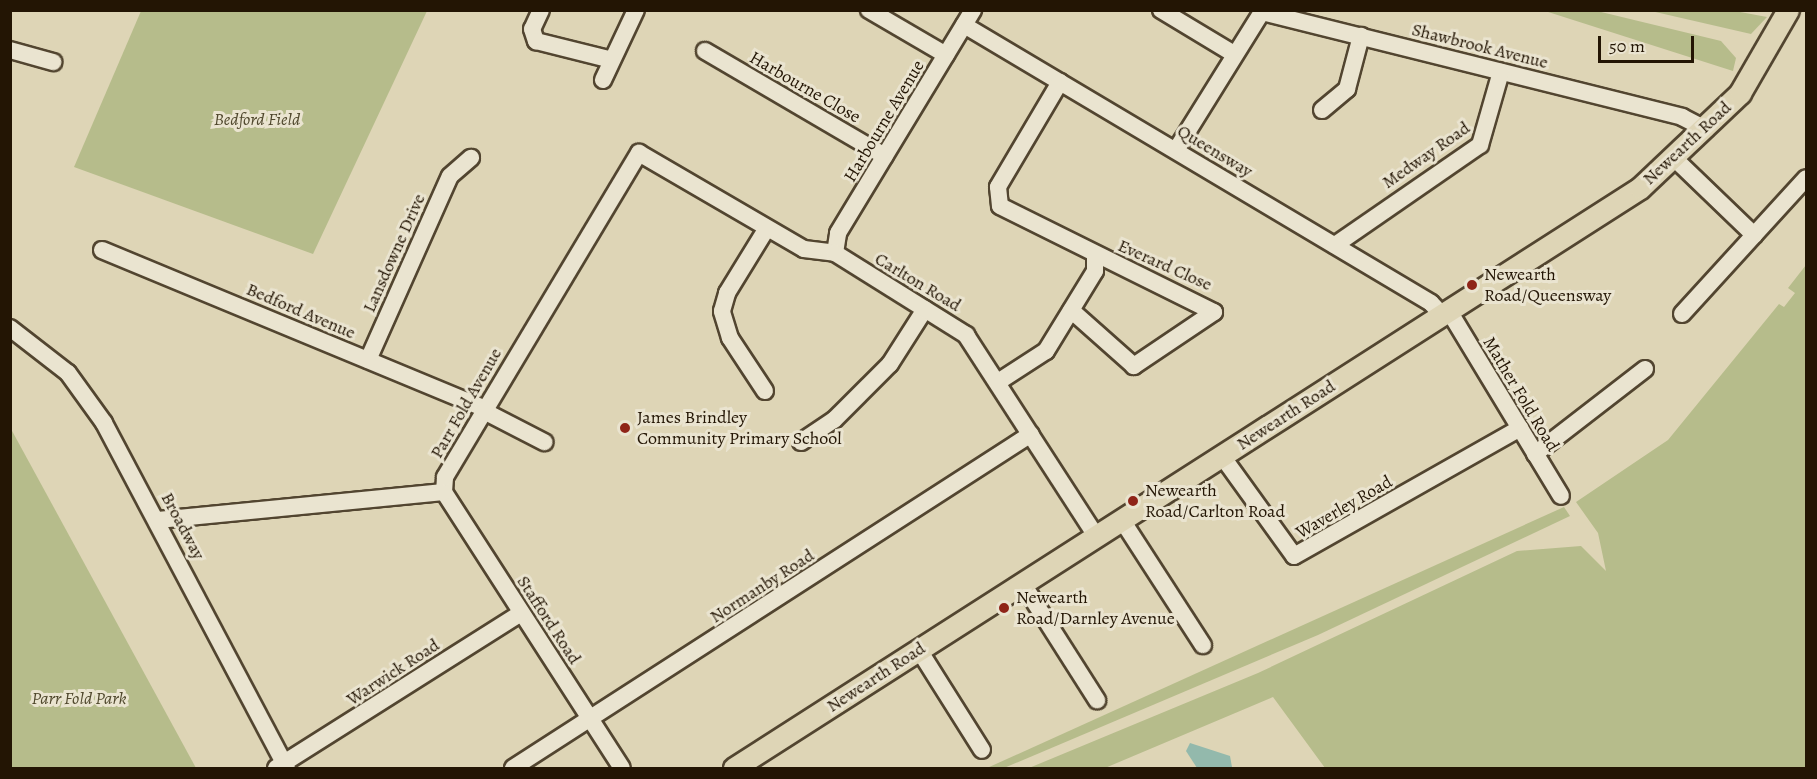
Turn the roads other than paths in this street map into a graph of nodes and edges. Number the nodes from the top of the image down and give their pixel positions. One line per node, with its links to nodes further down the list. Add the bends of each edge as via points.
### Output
1 (541, 10): 12 (street, via 532,29 536,41)
2 (636, 10): 12 (street)
3 (869, 10): 11 (street)
4 (1161, 10): 10 (street)
5 (1788, 10): 18 (main road, Newearth Road, via 1762,64)
6 (968, 18): 11 (street, Harbourne Avenue); 16 (street, Queensway)
7 (1361, 36): 10 (street, Shawbrook Avenue, via 1262,12); 14 (street, Shawbrook Avenue); 17 (street, via 1344,95)
8 (10, 50): 13 (street)
9 (705, 51): 21 (street, Harbourne Close)
10 (1234, 54): 19 (street, Shawbrook Avenue)
11 (946, 55): 21 (street, Harbourne Avenue)
12 (612, 60): 15 (street)
13 (53, 62)
14 (1501, 72): 18 (street, Shawbrook Avenue, via 1682,117); 27 (street, Medway Road, via 1480,145 1344,234)
15 (603, 80)
16 (1060, 82): 19 (street, Queensway); 30 (street, Everard Close, via 998,187 997,200 1005,210)
17 (1319, 111)
18 (1706, 129): 22 (main road, Newearth Road)
19 (1176, 150): 27 (street, Queensway)
20 (639, 153): 25 (street, Carlton Road); 40 (street, Parr Fold Avenue)
21 (885, 156): 29 (street, Harbourne Avenue, via 838,233)
22 (1675, 159): 26 (street); 33 (main road, Newearth Road, via 1609,209)
23 (463, 161): 36 (street, Lansdowne Drive, via 450,176 418,242)
24 (1806, 178): 26 (street)
25 (767, 228): 29 (street, Carlton Road, via 804,249); 38 (street, via 727,293 722,311 726,330)
26 (1754, 236): 34 (street, via 1689,295)
27 (1335, 245): 33 (street, Queensway)
28 (102, 250): 36 (street, Bedford Avenue)
29 (835, 253): 31 (street, Carlton Road)
30 (1095, 257): 32 (street, Everard Close, via 1095,271); 32 (street, Everard Close, via 1209,305 1213,316 1134,366)
31 (925, 309): 39 (street, Carlton Road, via 966,335); 44 (street, via 890,364 834,420)
32 (1071, 310): 39 (street, Everard Close, via 1046,351)
33 (1445, 313): 41 (street, Mather Fold Road); 46 (main road, Newearth Road)
34 (1682, 314)
35 (10, 328): 49 (street, Broadway, via 81,389)
36 (368, 360): 40 (street, Bedford Avenue)
37 (1634, 371): 45 (street)
38 (762, 380)
39 (998, 382): 42 (street, Carlton Road)
40 (484, 410): 43 (street, Bedford Avenue); 47 (street, Parr Fold Avenue, via 445,477)
41 (1520, 428): 45 (street, Mather Fold Road); 46 (street, Waverley Road, via 1294,556)
42 (1031, 435): 51 (street, Carlton Road); 57 (street, Normanby Road)
43 (544, 442)
44 (801, 442)
45 (1536, 454): 48 (street, Mather Fold Road)
46 (1222, 456): 50 (main road, Newearth Road)
47 (444, 492): 49 (street); 53 (street, Stafford Road)
48 (1561, 496)
49 (158, 520): 59 (street, Broadway)
50 (1122, 520): 51 (main road, Newearth Road); 54 (street)
51 (1096, 536): 52 (main road, Newearth Road)
52 (1023, 584): 55 (main road, Newearth Road); 56 (street)
53 (521, 613): 57 (street, Stafford Road); 59 (street, Warwick Road)
54 (1202, 645)
55 (919, 650): 58 (street); 62 (main road, Newearth Road)
56 (1097, 700)
57 (590, 719): 60 (street, Normanby Road); 61 (street, Stafford Road)
58 (983, 750)
59 (282, 767)
60 (513, 768)
61 (622, 768)
62 (734, 768)

